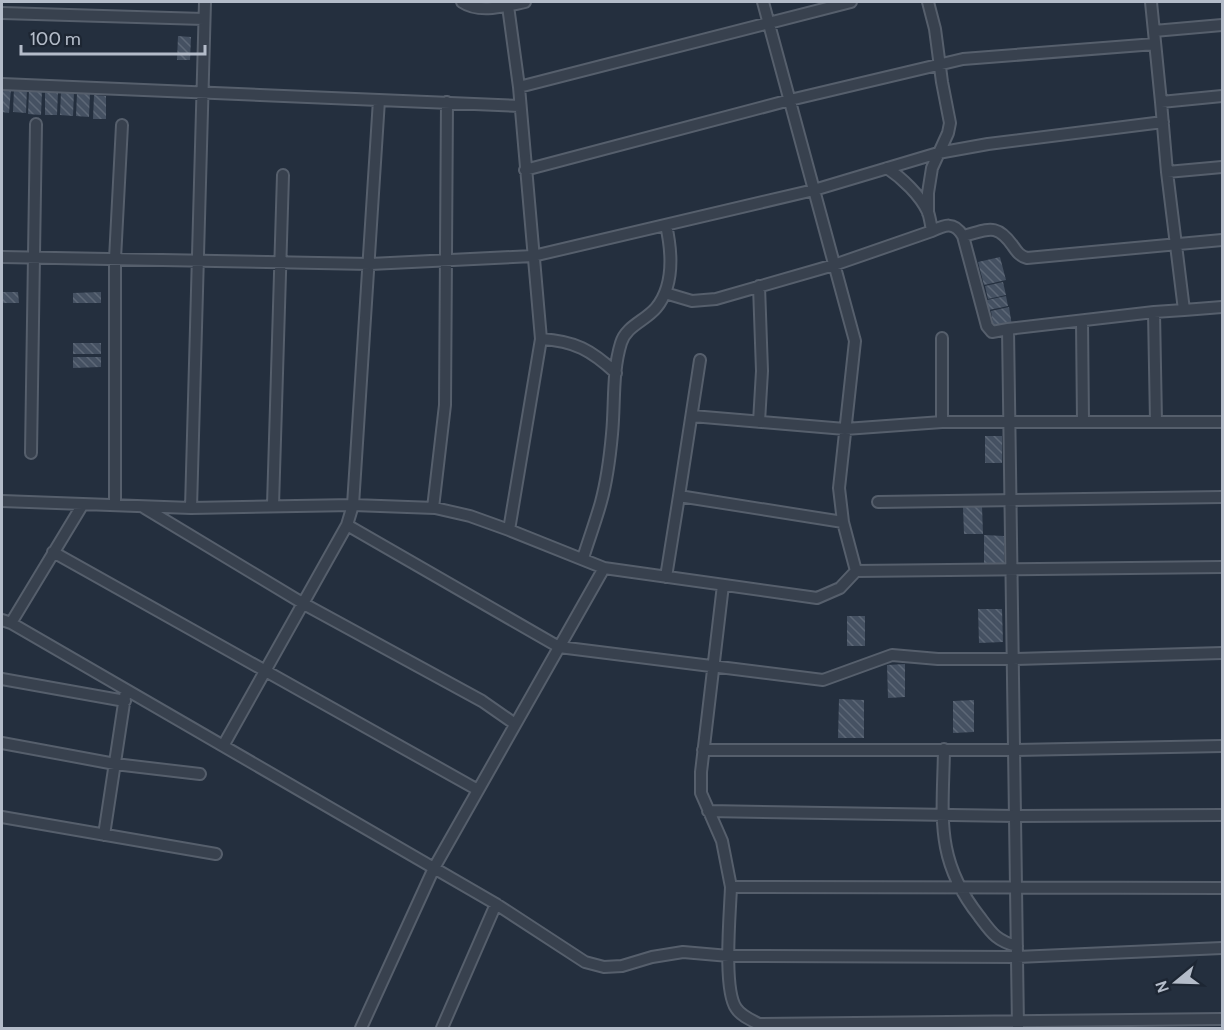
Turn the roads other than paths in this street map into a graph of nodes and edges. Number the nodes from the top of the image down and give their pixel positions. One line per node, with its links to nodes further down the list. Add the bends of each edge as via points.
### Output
1 (205, 2): 10 (street)
2 (462, 2): 8 (street, via 470,7)
3 (525, 2): 8 (street)
4 (763, 2): 11 (street)
5 (851, 2): 11 (street)
6 (928, 2): 15 (street)
7 (1151, 2): 13 (street)
8 (508, 6): 17 (street)
9 (2, 13): 10 (street)
10 (204, 20): 18 (street)
11 (769, 23): 17 (street); 21 (street)
12 (1222, 25): 13 (street)
13 (1154, 31): 14 (street)
14 (1155, 44): 15 (street, via 963,59); 23 (street)
15 (939, 65): 21 (street); 28 (street, via 950,123)
16 (2, 84): 18 (street)
17 (519, 87): 24 (street)
18 (203, 92): 20 (street); 45 (street)
19 (1222, 96): 23 (street)
20 (379, 100): 22 (street); 48 (street)
21 (790, 100): 31 (street); 34 (street)
22 (447, 102): 24 (street); 46 (street)
23 (1161, 102): 25 (street)
24 (520, 106): 31 (street)
25 (1163, 122): 28 (street); 32 (street)
26 (36, 124): 43 (street)
27 (122, 125): 44 (street)
28 (938, 153): 30 (street); 35 (street, via 928,192)
29 (1222, 167): 32 (street)
30 (887, 168): 34 (street); 35 (street)
31 (525, 170): 42 (street)
32 (1167, 172): 40 (street)
33 (283, 175): 47 (street)
34 (814, 190): 36 (street); 49 (street)
35 (928, 213): 37 (street)
36 (666, 225): 42 (street); 51 (street, via 672,252)
37 (932, 231): 38 (street, via 953,225); 49 (street)
38 (963, 236): 40 (street, via 999,230 1020,256 1027,258); 56 (street, via 989,330)
39 (1222, 240): 40 (street)
40 (1176, 244): 53 (street)
41 (2, 256): 43 (street)
42 (533, 256): 46 (street); 58 (street)
43 (34, 257): 44 (street); 69 (street)
44 (115, 259): 45 (street); 76 (street)
45 (199, 260): 47 (street); 80 (street)
46 (447, 260): 48 (street); 81 (street, via 445,405)
47 (282, 262): 48 (street); 77 (street)
48 (370, 264): 78 (street)
49 (834, 265): 50 (street); 68 (street, via 855,341)
50 (759, 286): 51 (street, via 716,299 692,301); 62 (street)
51 (665, 293): 60 (street, via 656,308 627,332 621,342)
52 (1222, 307): 53 (street)
53 (1184, 310): 54 (street)
54 (1154, 312): 55 (street); 66 (street)
55 (1082, 321): 56 (street); 65 (street)
56 (1008, 328): 64 (street)
57 (942, 338): 63 (street)
58 (541, 339): 60 (street, via 561,340 585,348); 84 (street)
59 (700, 360): 61 (street)
60 (616, 374): 86 (street, via 602,500)
61 (692, 416): 62 (street); 70 (street)
62 (759, 422): 68 (street)
63 (942, 422): 64 (street); 68 (street)
64 (1010, 422): 65 (street); 72 (street)
65 (1083, 422): 66 (street)
66 (1156, 422): 67 (street)
67 (1222, 422)
68 (845, 429): 82 (street, via 838,488)
69 (31, 453)
70 (679, 496): 82 (street); 91 (street)
71 (1222, 497): 72 (street)
72 (1011, 499): 74 (street); 89 (street)
73 (2, 501): 75 (street)
74 (878, 502)
75 (83, 504): 76 (street); 85 (street)
76 (115, 505): 79 (street)
77 (273, 505): 78 (street); 80 (street)
78 (353, 505): 81 (street); 83 (street)
79 (141, 506): 80 (street); 93 (street)
80 (191, 507)
81 (433, 508): 84 (street)
82 (843, 522): 90 (street)
83 (347, 525): 93 (street); 95 (street)
84 (509, 530): 86 (street)
85 (53, 552): 94 (street); 99 (street)
86 (583, 558): 88 (street)
87 (1222, 567): 89 (street)
88 (604, 568): 91 (street); 95 (street)
89 (1012, 568): 90 (street); 97 (street)
90 (856, 571): 92 (street, via 840,588 817,598)
91 (666, 577): 92 (street)
92 (723, 585): 98 (street)
93 (304, 604): 99 (street); 103 (street, via 482,701)
94 (6, 621): 101 (street)
95 (559, 647): 98 (street); 103 (street)
96 (1222, 653): 97 (street)
97 (1013, 659): 98 (street, via 892,655 823,681); 109 (street)
98 (713, 666): 108 (street)
99 (265, 672): 105 (street); 112 (street)
100 (2, 679): 102 (street)
101 (126, 690): 102 (street); 105 (street)
102 (125, 701): 110 (street)
103 (515, 724): 112 (street)
104 (2, 743): 110 (street)
105 (224, 746): 120 (street)
106 (1222, 746): 109 (street)
107 (944, 749): 108 (street); 109 (street); 114 (street)
108 (703, 750): 113 (street, via 701,793)
109 (1014, 750): 116 (street)
110 (115, 764): 111 (street); 118 (street)
111 (200, 774)
112 (478, 790): 120 (street)
113 (708, 812): 114 (street); 121 (street, via 722,841)
114 (943, 814): 116 (street); 124 (street, via 944,840)
115 (1222, 815): 116 (street)
116 (1015, 816): 122 (street)
117 (2, 817): 118 (street)
118 (104, 835): 119 (street)
119 (216, 854)
120 (434, 868): 125 (street); 131 (street)
121 (731, 887): 124 (street); 128 (street)
122 (1016, 888): 123 (street); 124 (street); 127 (street)
123 (1222, 888)
124 (960, 889): 127 (street, via 988,928 1002,943)
125 (496, 904): 128 (street, via 585,962 604,967 677,952); 132 (street)
126 (1222, 948): 127 (street)
127 (1017, 951): 128 (street); 130 (street)
128 (729, 956): 130 (street, via 730,995 737,1010 759,1023)
129 (1222, 1019): 130 (street)
130 (1018, 1025)
131 (361, 1029)
132 (442, 1029)

